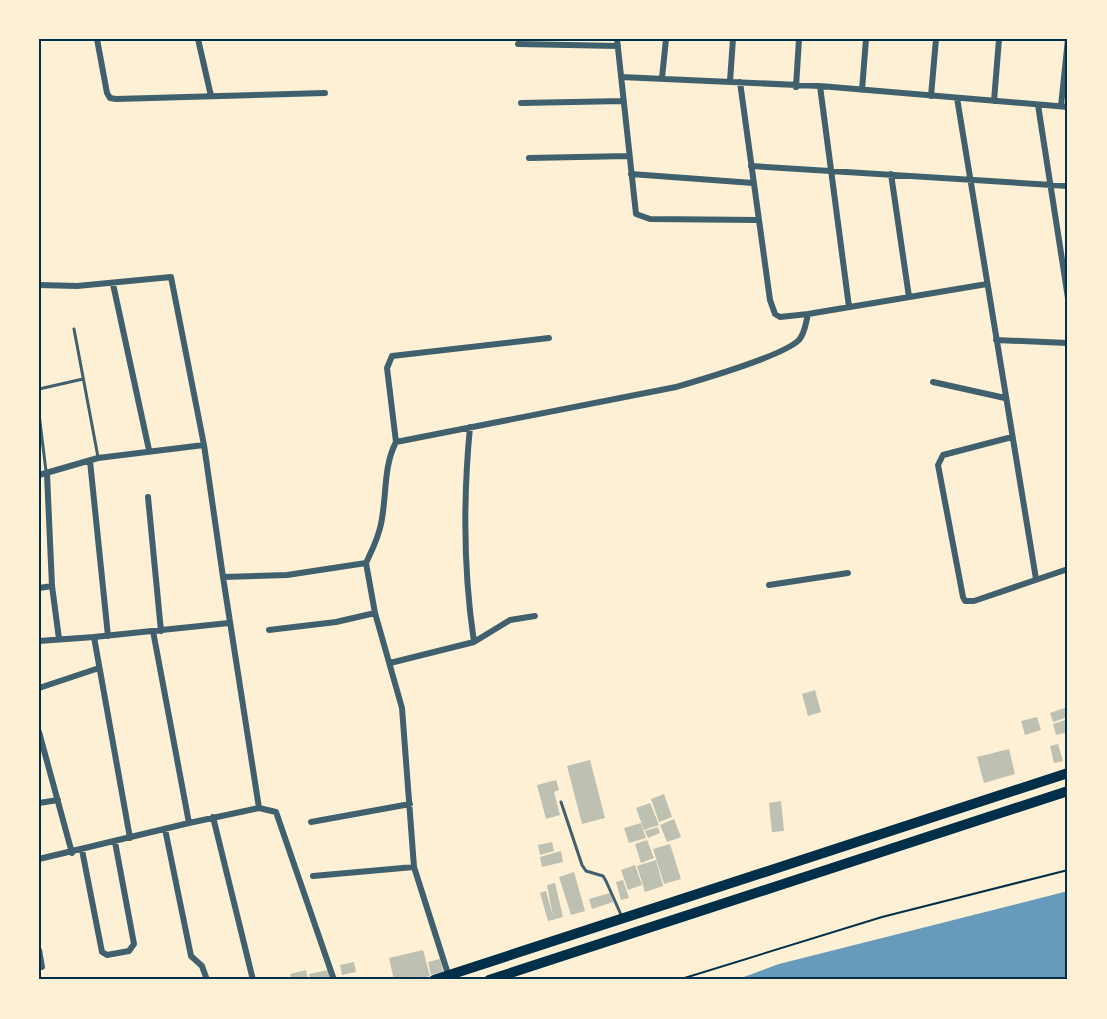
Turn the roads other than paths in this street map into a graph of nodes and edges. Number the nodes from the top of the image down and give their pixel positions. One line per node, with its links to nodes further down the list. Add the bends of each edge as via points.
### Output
1 (97, 39): 20 (street, via 110,98)
2 (198, 39): 20 (street)
3 (666, 39): 13 (street)
4 (733, 39): 14 (street)
5 (800, 39): 17 (street)
6 (866, 39): 18 (street)
7 (936, 39): 21 (street)
8 (999, 39): 24 (street)
9 (1068, 39): 27 (street)
10 (618, 43): 11 (street); 12 (street)
11 (518, 44)
12 (621, 77): 13 (street); 23 (street)
13 (662, 78): 14 (street)
14 (730, 81): 15 (street)
15 (740, 81): 17 (street); 30 (street)
16 (820, 86): 17 (street); 18 (street); 31 (street)
17 (796, 87)
18 (862, 90): 21 (street)
19 (325, 93): 20 (street)
20 (211, 96)
21 (931, 96): 22 (street)
22 (957, 98): 24 (street); 34 (street)
23 (624, 101): 25 (street); 28 (street)
24 (994, 101): 26 (street)
25 (521, 103)
26 (1038, 105): 27 (street); 36 (street)
27 (1065, 106)
28 (629, 156): 29 (street); 32 (street)
29 (530, 158)
30 (750, 166): 31 (street); 35 (street)
31 (830, 170): 33 (street); 45 (street)
32 (631, 174): 35 (street); 38 (street, via 633,208 641,217)
33 (891, 174): 34 (street); 43 (street)
34 (971, 178): 36 (street); 41 (street)
35 (753, 183): 38 (street)
36 (1050, 184): 37 (street); 39 (street)
37 (1068, 186)
38 (758, 220): 46 (street, via 772,309 780,316)
39 (1065, 265): 44 (street)
40 (113, 284): 42 (street); 59 (street, via 171,277); 60 (street)
41 (987, 284): 43 (street); 49 (street)
42 (39, 285)
43 (909, 297): 45 (street)
44 (1068, 298)
45 (849, 307): 46 (street)
46 (808, 314): 56 (street, via 798,340 714,376)
47 (74, 329): 51 (lane)
48 (549, 338): 58 (street, via 392,356 387,368)
49 (996, 340): 50 (street); 54 (street)
50 (1068, 343)
51 (83, 379): 53 (lane); 61 (lane)
52 (933, 381): 54 (street)
53 (39, 388)
54 (1005, 398): 57 (street)
55 (39, 414): 63 (lane)
56 (470, 427): 58 (street); 84 (street, via 464,547)
57 (1012, 437): 70 (street); 70 (street, via 943,455 938,469 965,601)
58 (396, 442): 66 (street, via 388,465 382,522)
59 (204, 445): 60 (street); 69 (street)
60 (149, 450): 61 (street)
61 (98, 458): 62 (street)
62 (90, 461): 63 (street); 80 (street)
63 (47, 474): 64 (street); 72 (street)
64 (39, 475)
65 (148, 497): 78 (street)
66 (366, 563): 69 (street, via 287,574); 74 (street)
67 (1068, 569): 70 (street)
68 (848, 573): 71 (street)
69 (222, 577): 76 (street)
70 (1036, 579)
71 (769, 585)
72 (52, 586): 73 (street); 82 (street)
73 (39, 588)
74 (375, 613): 77 (street); 85 (street)
75 (535, 616): 84 (street, via 510,620)
76 (229, 623): 78 (street); 96 (street)
77 (269, 630)
78 (161, 631): 79 (street)
79 (153, 632): 80 (street); 99 (street)
80 (108, 636): 81 (street)
81 (94, 637): 82 (street); 86 (street)
82 (59, 639): 83 (street)
83 (39, 642)
84 (474, 642): 85 (street)
85 (390, 663): 95 (street, via 402,708)
86 (99, 668): 87 (street); 101 (street)
87 (39, 688)
88 (39, 732): 89 (street)
89 (42, 755): 92 (street)
90 (1068, 773): 108 (highway)
91 (1068, 791): 116 (highway)
92 (58, 800): 94 (street); 104 (street)
93 (561, 802): 108 (lane, via 582,865 586,871 603,876)
94 (39, 803)
95 (410, 804): 98 (street); 106 (street)
96 (259, 808): 97 (street); 114 (street, via 276,812)
97 (213, 817): 99 (street); 113 (street)
98 (311, 822)
99 (189, 823): 100 (street)
100 (165, 829): 101 (street); 112 (street, via 191,956 202,966)
101 (130, 838): 102 (street)
102 (115, 842): 103 (street); 103 (street, via 134,944 129,951 107,955 102,952)
103 (82, 850): 104 (street)
104 (72, 853): 105 (street)
105 (39, 859)
106 (414, 867): 107 (street); 111 (street)
107 (313, 876)
108 (623, 918): 111 (highway)
109 (39, 950): 110 (street)
110 (42, 967)
111 (449, 977): 115 (highway)
112 (207, 980)
113 (253, 980)
114 (334, 980)
115 (434, 980)
116 (489, 980)

